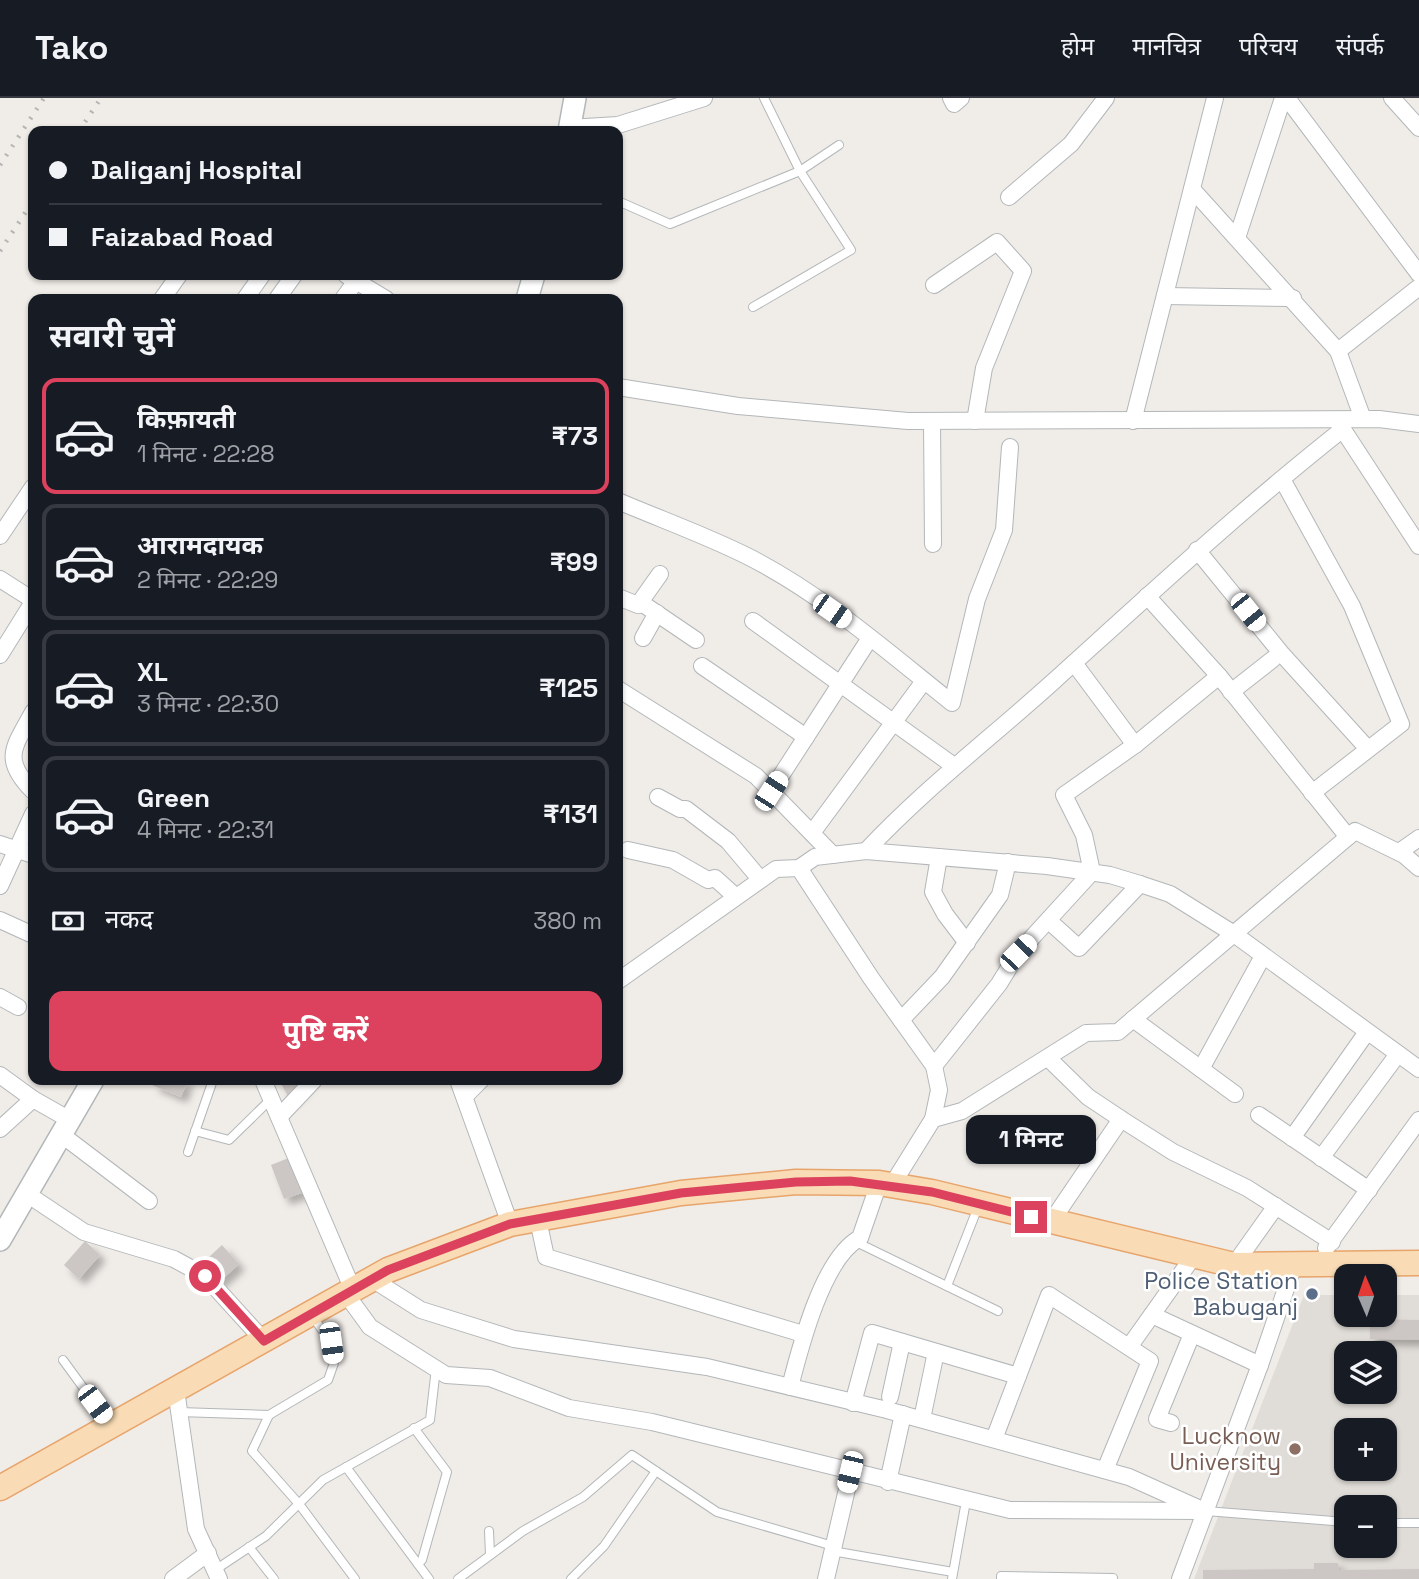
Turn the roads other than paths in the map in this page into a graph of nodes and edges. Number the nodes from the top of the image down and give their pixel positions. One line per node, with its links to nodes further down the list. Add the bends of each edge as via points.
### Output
1 (575, 98): 10 (street)
2 (704, 98): 11 (street)
3 (764, 98): 14 (lane)
4 (951, 98): 5 (street, via 954,104)
5 (961, 98)
6 (1105, 98): 16 (street, via 1071,144)
7 (1214, 98): 15 (street)
8 (1285, 98): 18 (street); 19 (street)
9 (1392, 98): 12 (street)
10 (570, 126)
11 (608, 126)
12 (1419, 128)
13 (839, 145): 14 (lane)
14 (800, 171): 17 (lane, via 670,224); 26 (lane, via 851,250)
15 (1192, 189): 18 (street); 24 (street)
16 (1009, 197)
17 (623, 203)
18 (1237, 238): 25 (street)
19 (1419, 274)
20 (354, 280): 23 (street)
21 (934, 285): 31 (street, via 996,242 1023,271 984,368)
22 (1419, 287): 27 (street)
23 (378, 294)
24 (1165, 296): 25 (street); 32 (street)
25 (1293, 298): 27 (street)
26 (753, 307)
27 (1338, 351): 29 (street)
28 (623, 388): 30 (street, via 738,406)
29 (1363, 419): 33 (street); 34 (street)
30 (932, 421): 31 (street); 40 (street)
31 (975, 421): 32 (street)
32 (1133, 421): 33 (street)
33 (1340, 424): 36 (street); 41 (street)
34 (1419, 424)
35 (1010, 447): 60 (street, via 1004,530 977,599 952,703)
36 (1282, 479): 42 (street); 68 (street, via 1352,606 1401,723)
37 (28, 494): 39 (street)
38 (623, 503): 53 (street, via 748,556)
39 (0, 536)
40 (933, 544)
41 (1419, 546)
42 (1198, 550): 45 (street); 68 (street, via 1281,653)
43 (660, 574): 48 (street)
44 (0, 579): 46 (street)
45 (1147, 596): 57 (street); 59 (street)
46 (28, 598)
47 (623, 599): 48 (street)
48 (640, 602): 50 (street)
49 (28, 609): 55 (street)
50 (657, 613): 52 (street); 54 (street)
51 (754, 621): 61 (street)
52 (643, 638)
53 (870, 638): 60 (street); 61 (street)
54 (696, 640)
55 (0, 655)
56 (1273, 659): 63 (street)
57 (1074, 663): 67 (street); 69 (street)
58 (702, 666): 66 (street)
59 (1219, 676): 63 (street); 67 (street)
60 (924, 681): 64 (street)
61 (841, 682): 64 (street); 66 (street)
62 (623, 692): 71 (street, via 756,776)
63 (1231, 692): 72 (street)
64 (895, 720): 69 (street); 75 (street)
65 (28, 721): 70 (street, via 13,748 16,774)
66 (806, 737): 71 (street)
67 (1135, 746): 89 (street, via 1065,795 1084,835)
68 (1368, 749): 72 (street)
69 (954, 766): 81 (street)
70 (28, 786)
71 (771, 791): 75 (street)
72 (1312, 793): 76 (street)
73 (658, 797): 90 (street, via 687,808 728,841)
74 (28, 825): 80 (street)
75 (812, 833): 84 (street)
76 (1348, 837): 82 (street, via 1355,831); 97 (street)
77 (1419, 838): 82 (street)
78 (0, 844): 80 (street)
79 (628, 850): 93 (street, via 673,860 708,880 715,878)
80 (16, 851): 83 (street); 92 (street)
81 (866, 851): 84 (street); 85 (street)
82 (1399, 852): 88 (street)
83 (28, 854)
84 (833, 855): 87 (street, via 815,857)
85 (939, 857): 86 (street); 98 (street, via 933,892)
86 (1008, 862): 89 (street); 98 (street, via 1000,895)
87 (799, 868): 90 (street, via 776,869); 104 (street)
88 (1419, 868)
89 (1092, 872): 91 (street); 95 (street)
90 (760, 879): 93 (street)
91 (1140, 884): 95 (street, via 1079,948); 97 (street, via 1170,894)
92 (0, 886)
93 (735, 896): 100 (street)
94 (0, 920): 96 (street)
95 (1049, 921): 108 (street, via 1018,953)
96 (28, 933)
97 (1234, 934): 99 (street); 103 (street)
98 (967, 943): 104 (street)
99 (1264, 956): 105 (street); 109 (street)
100 (623, 977)
101 (0, 997): 102 (street)
102 (18, 1007)
103 (1133, 1019): 107 (street, via 1118,1032 1086,1033); 109 (street)
104 (901, 1020): 108 (street)
105 (1367, 1032): 106 (street); 130 (street)
106 (1398, 1054): 110 (street); 132 (street)
107 (1048, 1058): 124 (street, via 962,1111); 125 (street, via 1088,1097)
108 (934, 1066): 124 (street, via 939,1090)
109 (1201, 1069): 118 (street)
110 (1419, 1069)
111 (0, 1075): 120 (street)
112 (90, 1085): 127 (street)
113 (211, 1085): 129 (lane)
114 (264, 1085): 121 (street)
115 (309, 1085): 123 (street)
116 (460, 1085): 119 (street)
117 (476, 1085): 119 (street)
118 (1235, 1094)
119 (465, 1096): 141 (street)
120 (33, 1099): 127 (street); 128 (street)
121 (271, 1099): 123 (street); 129 (lane, via 229,1140)
122 (1259, 1115): 130 (street)
123 (279, 1117): 150 (street)
124 (933, 1119): 133 (street)
125 (1121, 1119): 138 (street); 140 (street)
126 (1419, 1120): 134 (street)
127 (66, 1127): 135 (street); 136 (street)
128 (0, 1129)
129 (195, 1131): 131 (lane)
130 (1292, 1138): 132 (street)
131 (188, 1152)
132 (1321, 1158): 134 (street)
133 (886, 1184): 137 (main road); 139 (main road, via 796,1182 681,1193); 143 (street, via 860,1238)
134 (1369, 1191): 144 (street)
135 (27, 1194): 142 (street); 156 (street, via 84,1232 174,1259 205,1276)
136 (149, 1201)
137 (979, 1204): 140 (main road); 149 (lane)
138 (1276, 1206): 144 (street); 148 (street)
139 (538, 1220): 141 (main road); 154 (street, via 547,1257)
140 (1051, 1222): 145 (main road)
141 (510, 1224): 150 (main road, via 388,1270)
142 (0, 1240)
143 (854, 1241): 149 (lane); 154 (street, via 846,1245)
144 (1332, 1242): 147 (street)
145 (1193, 1257): 148 (main road); 153 (street)
146 (1419, 1263): 147 (main road)
147 (1303, 1264): 148 (main road); 161 (street)
148 (1234, 1265)
149 (947, 1286): 151 (lane)
150 (357, 1288): 152 (main road); 162 (street, via 370,1327); 164 (street, via 514,1339 707,1367)
151 (999, 1311)
152 (311, 1315): 156 (main road); 170 (lane, via 331,1343 334,1363 328,1380)
153 (1152, 1315): 155 (street); 158 (street)
154 (803, 1334): 164 (street)
155 (1192, 1334): 161 (street); 168 (street, via 1164,1421)
156 (264, 1341): 166 (main road)
157 (902, 1342): 159 (street); 165 (street); 167 (street, via 872,1334)
158 (1129, 1347): 163 (street, via 1049,1295); 168 (street, via 1150,1361)
159 (936, 1352): 163 (street); 171 (street)
160 (63, 1360): 172 (lane)
161 (1260, 1365): 183 (street)
162 (436, 1368): 173 (lane, via 430,1420); 178 (street, via 446,1375 490,1378 569,1408 652,1422)
163 (1018, 1376): 174 (street)
164 (790, 1387): 167 (street)
165 (890, 1397)
166 (178, 1401): 170 (lane); 172 (main road); 190 (street, via 197,1529)
167 (853, 1403): 169 (street)
168 (1130, 1409): 176 (street)
169 (903, 1414): 171 (street); 179 (street)
170 (269, 1415): 182 (lane, via 252,1451)
171 (922, 1419): 174 (street)
172 (111, 1426): 180 (main road)
173 (414, 1428): 175 (lane); 192 (lane, via 447,1472)
174 (994, 1439): 176 (street)
175 (346, 1466): 182 (lane, via 323,1479); 192 (lane)
176 (1105, 1470): 183 (street)
177 (656, 1471): 189 (lane, via 717,1512); 191 (lane, via 632,1455 583,1497); 201 (lane, via 604,1546)
178 (850, 1472): 179 (street); 189 (street)
179 (888, 1482): 181 (street)
180 (0, 1488)
181 (966, 1501): 183 (street, via 1010,1510); 194 (lane)
182 (299, 1504): 188 (lane); 198 (lane)
183 (1205, 1511): 184 (lane); 204 (street)
184 (1334, 1521)
185 (1397, 1523): 186 (lane)
186 (1419, 1523)
187 (489, 1531): 191 (lane)
188 (249, 1547): 193 (lane); 197 (lane)
189 (833, 1548): 194 (lane); 202 (street)
190 (208, 1553): 193 (street); 196 (street)
191 (490, 1555): 200 (lane)
192 (418, 1564): 199 (lane)
193 (217, 1574)
194 (952, 1576)
195 (1113, 1578): 203 (lane)
196 (173, 1579)
197 (274, 1579)
198 (355, 1579)
199 (429, 1579)
200 (458, 1579)
201 (571, 1579)
202 (826, 1579)
203 (1001, 1579)
204 (1180, 1579)

